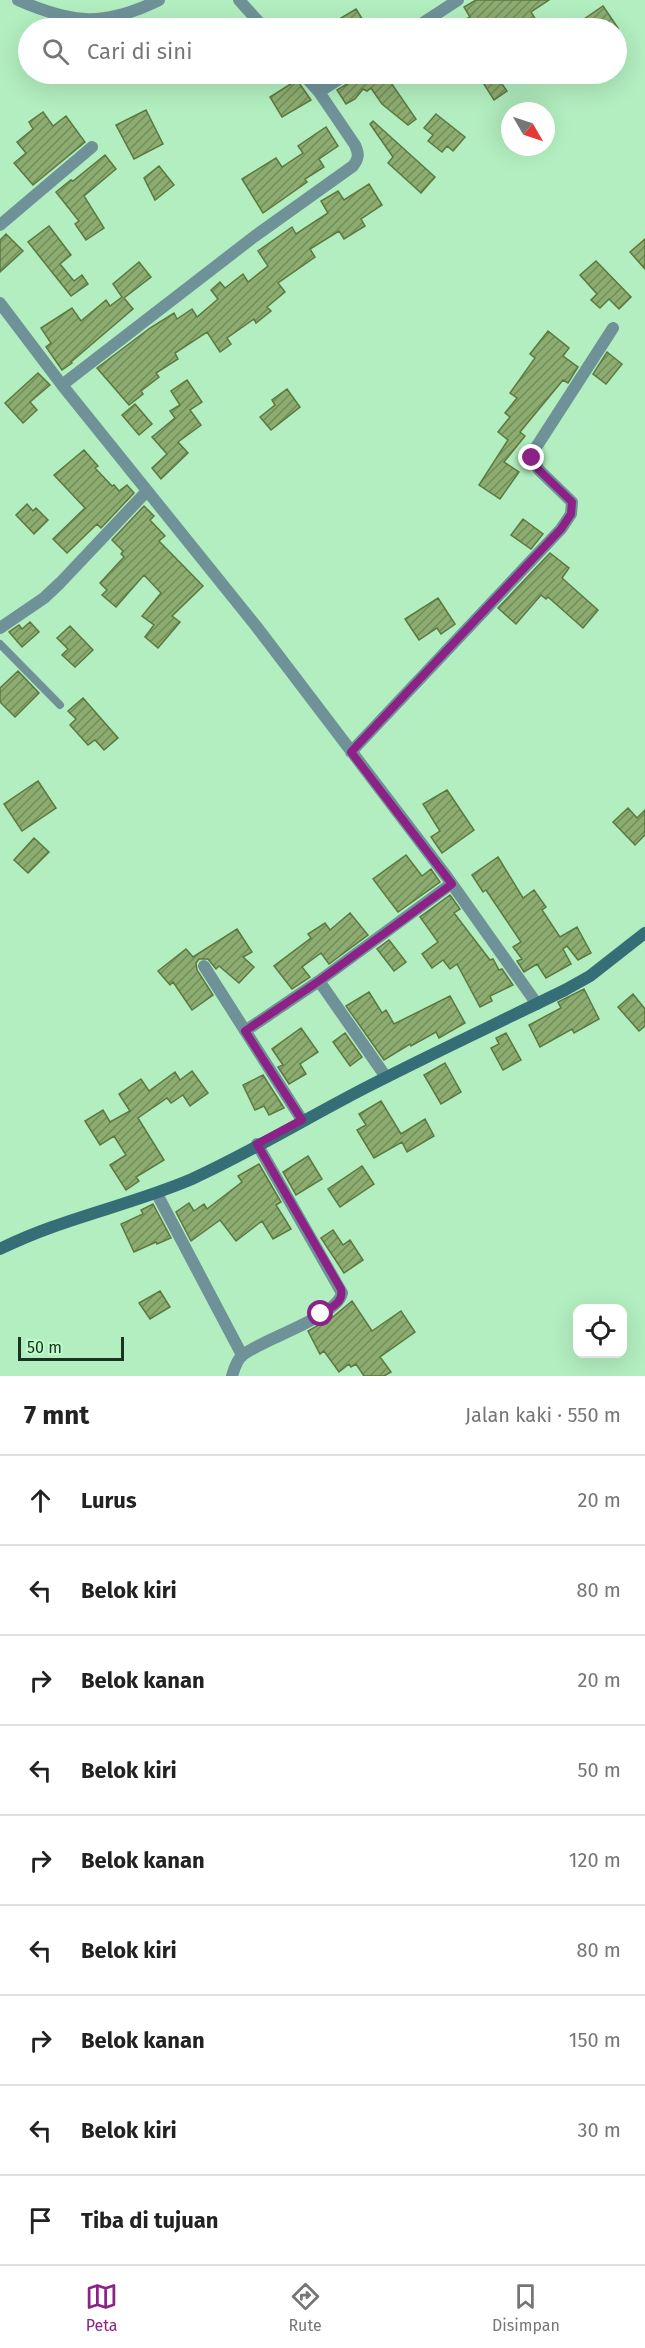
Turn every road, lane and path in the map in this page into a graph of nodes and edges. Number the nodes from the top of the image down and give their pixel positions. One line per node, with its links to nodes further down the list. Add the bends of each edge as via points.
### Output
1 (18, 0): 5 (street)
2 (159, 0): 6 (street)
3 (239, 0): 7 (street)
4 (458, 0): 8 (street)
5 (76, 18)
6 (112, 18)
7 (255, 18)
8 (430, 18)
9 (312, 84): 11 (street)
10 (331, 84): 11 (street)
11 (319, 92): 16 (street, via 355,145 358,160 353,166 255,236)
12 (92, 147): 13 (street)
13 (0, 225)
14 (0, 303): 16 (street)
15 (613, 328): 21 (street, via 533,452 539,470 572,502 571,514)
16 (62, 386): 17 (street)
17 (147, 491): 18 (street, via 44,598); 21 (street)
18 (0, 628)
19 (0, 644): 20 (lane)
20 (60, 705)
21 (351, 752): 22 (street)
22 (452, 884): 25 (street); 26 (street)
23 (645, 933): 26 (street, via 590,976)
24 (204, 966): 27 (street)
25 (319, 981): 27 (street); 28 (street)
26 (537, 1004): 28 (street)
27 (245, 1031): 29 (street)
28 (386, 1077): 29 (street)
29 (302, 1120): 30 (street)
30 (257, 1144): 31 (street); 33 (street, via 342,1293 339,1302 321,1314)
31 (157, 1194): 32 (street, via 42,1229); 33 (street)
32 (0, 1249)
33 (242, 1355): 34 (street)
34 (232, 1376)

